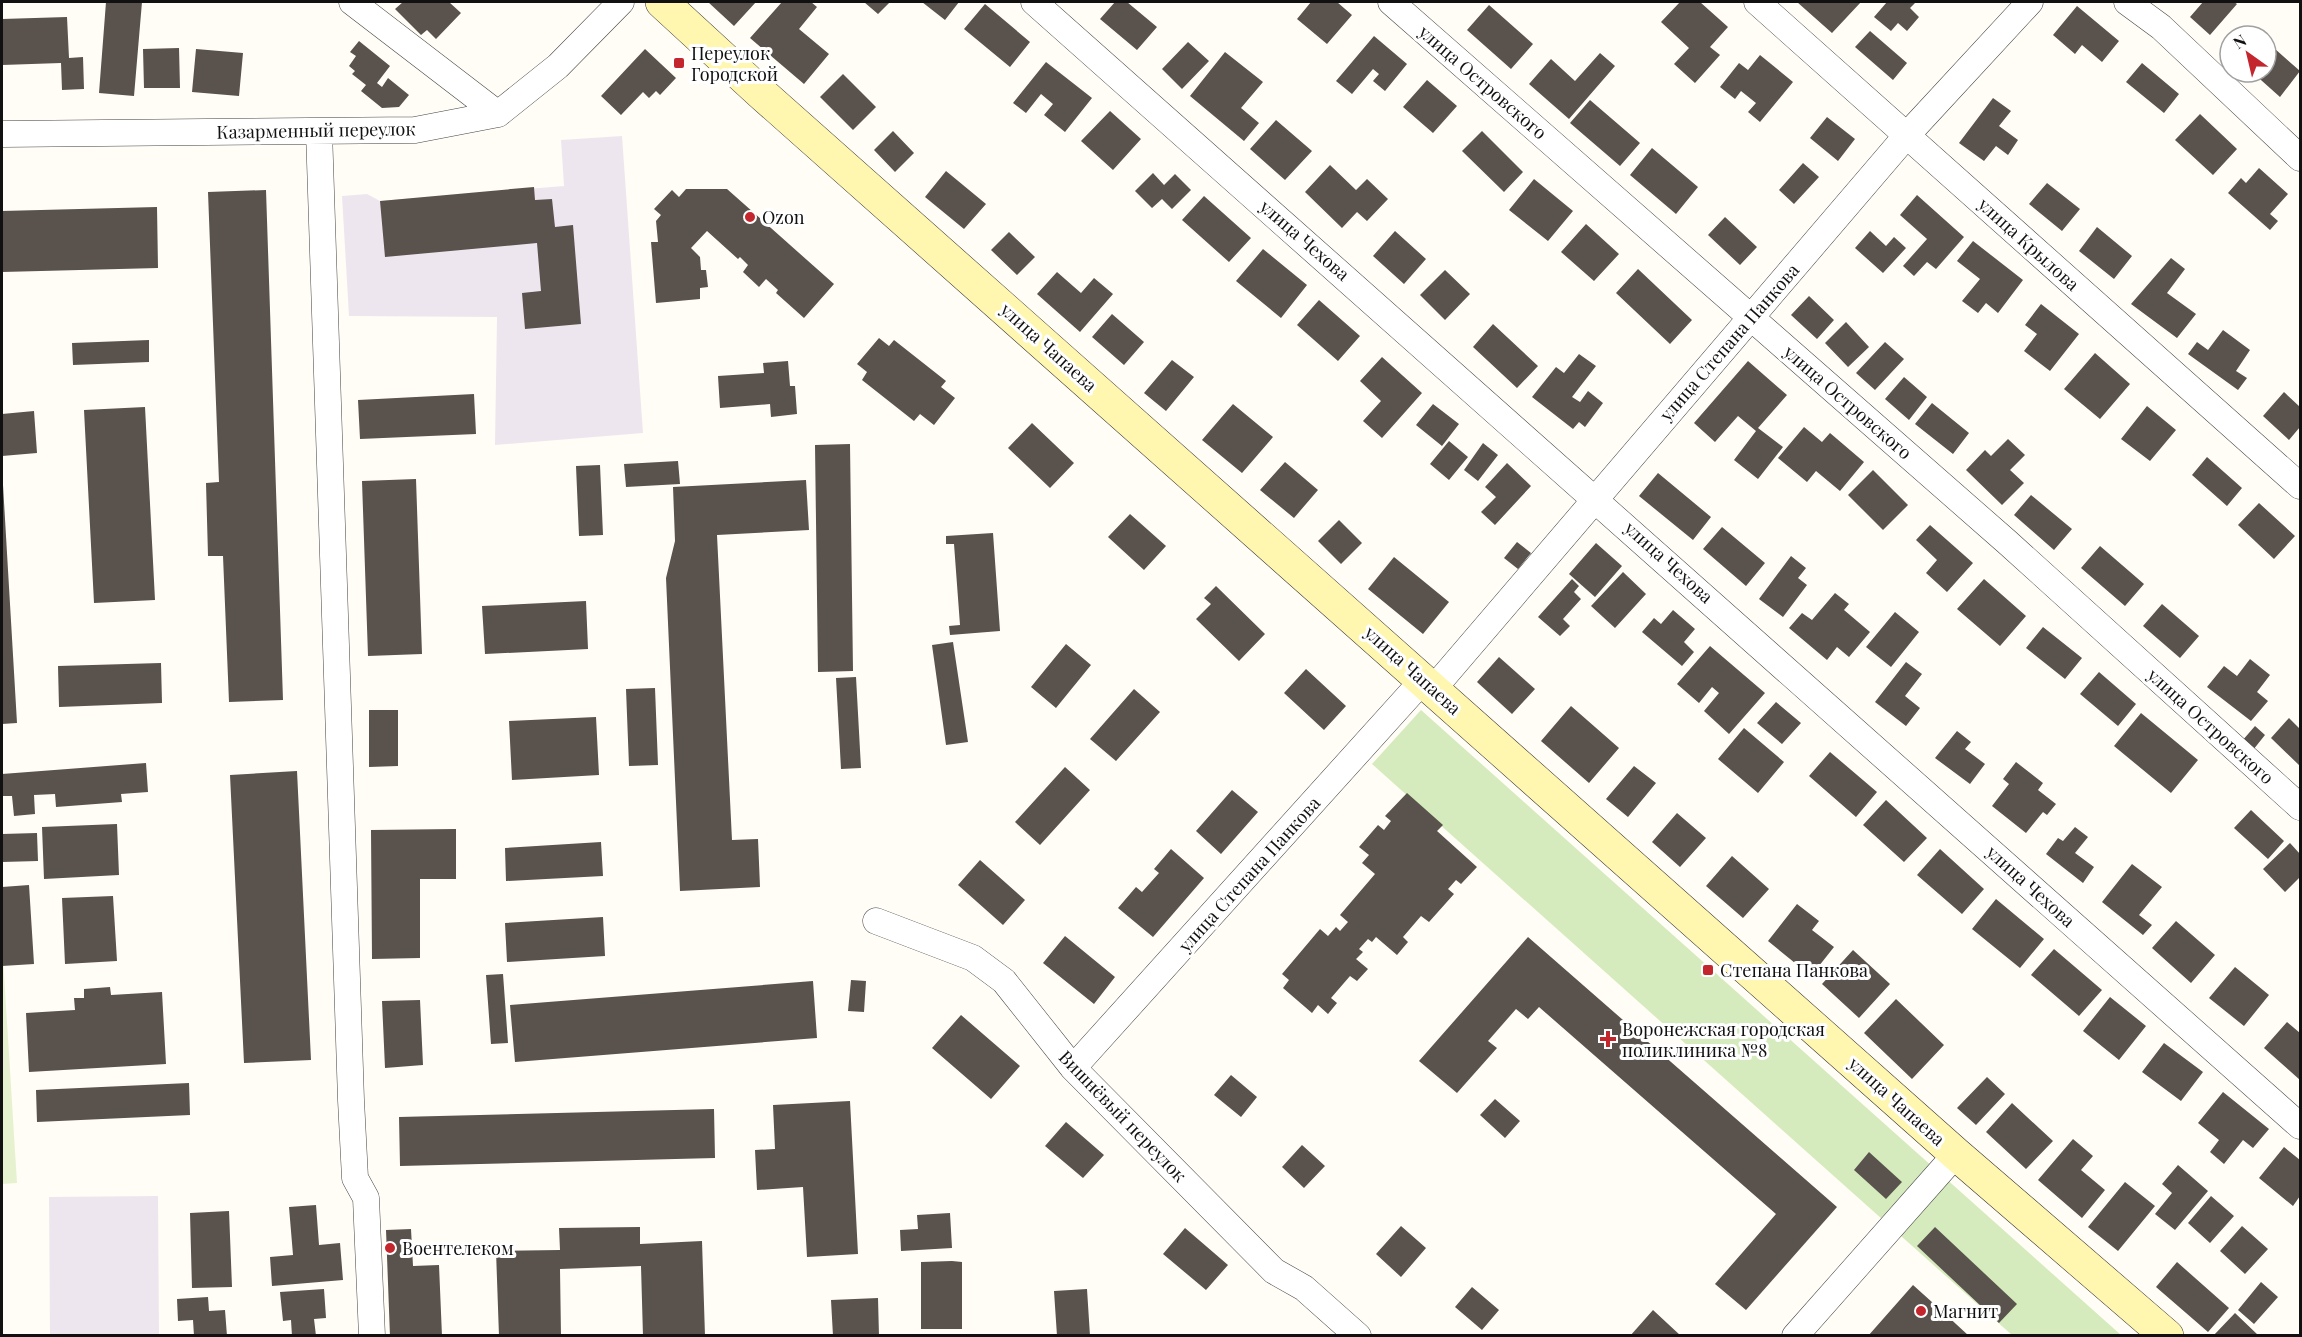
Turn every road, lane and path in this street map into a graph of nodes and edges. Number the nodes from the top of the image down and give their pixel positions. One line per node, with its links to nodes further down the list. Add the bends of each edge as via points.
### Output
1 (352, 2): 9 (street)
2 (621, 2): 9 (street, Казарменный переулок, via 558,66)
3 (662, 2): 17 (street, улица Чапаева)
4 (1034, 2): 16 (street, улица Чехова)
5 (1391, 2): 14 (street, улица Островского)
6 (1757, 2): 12 (street, улица Крылова)
7 (2030, 2): 12 (street, улица Степана Панкова)
8 (2127, 2): 13 (street, via 2161,27)
9 (498, 114): 10 (street, Казарменный переулок, via 415,130)
10 (319, 131): 11 (street, Казарменный переулок); 23 (street, via 351,1100 355,1178 366,1198)
11 (2, 134)
12 (1907, 135): 14 (street, улица Степана Панкова); 15 (street, улица Крылова)
13 (2301, 158)
14 (1751, 317): 16 (street, улица Степана Панкова); 18 (street, улица Островского)
15 (2301, 486)
16 (1596, 498): 17 (street, улица Степана Панкова); 21 (street, улица Чехова)
17 (1429, 683): 20 (street, улица Степана Панкова); 22 (street, улица Чапаева)
18 (2301, 807)
19 (876, 921): 20 (street, Вишнёвый переулок, via 974,958 1004,981)
20 (1073, 1068): 24 (street, Вишнёвый переулок, via 1274,1271 1304,1287)
21 (2301, 1126)
22 (1956, 1154): 25 (street); 26 (street, улица Чапаева)
23 (372, 1335)
24 (1358, 1335)
25 (1795, 1335)
26 (2166, 1335)

